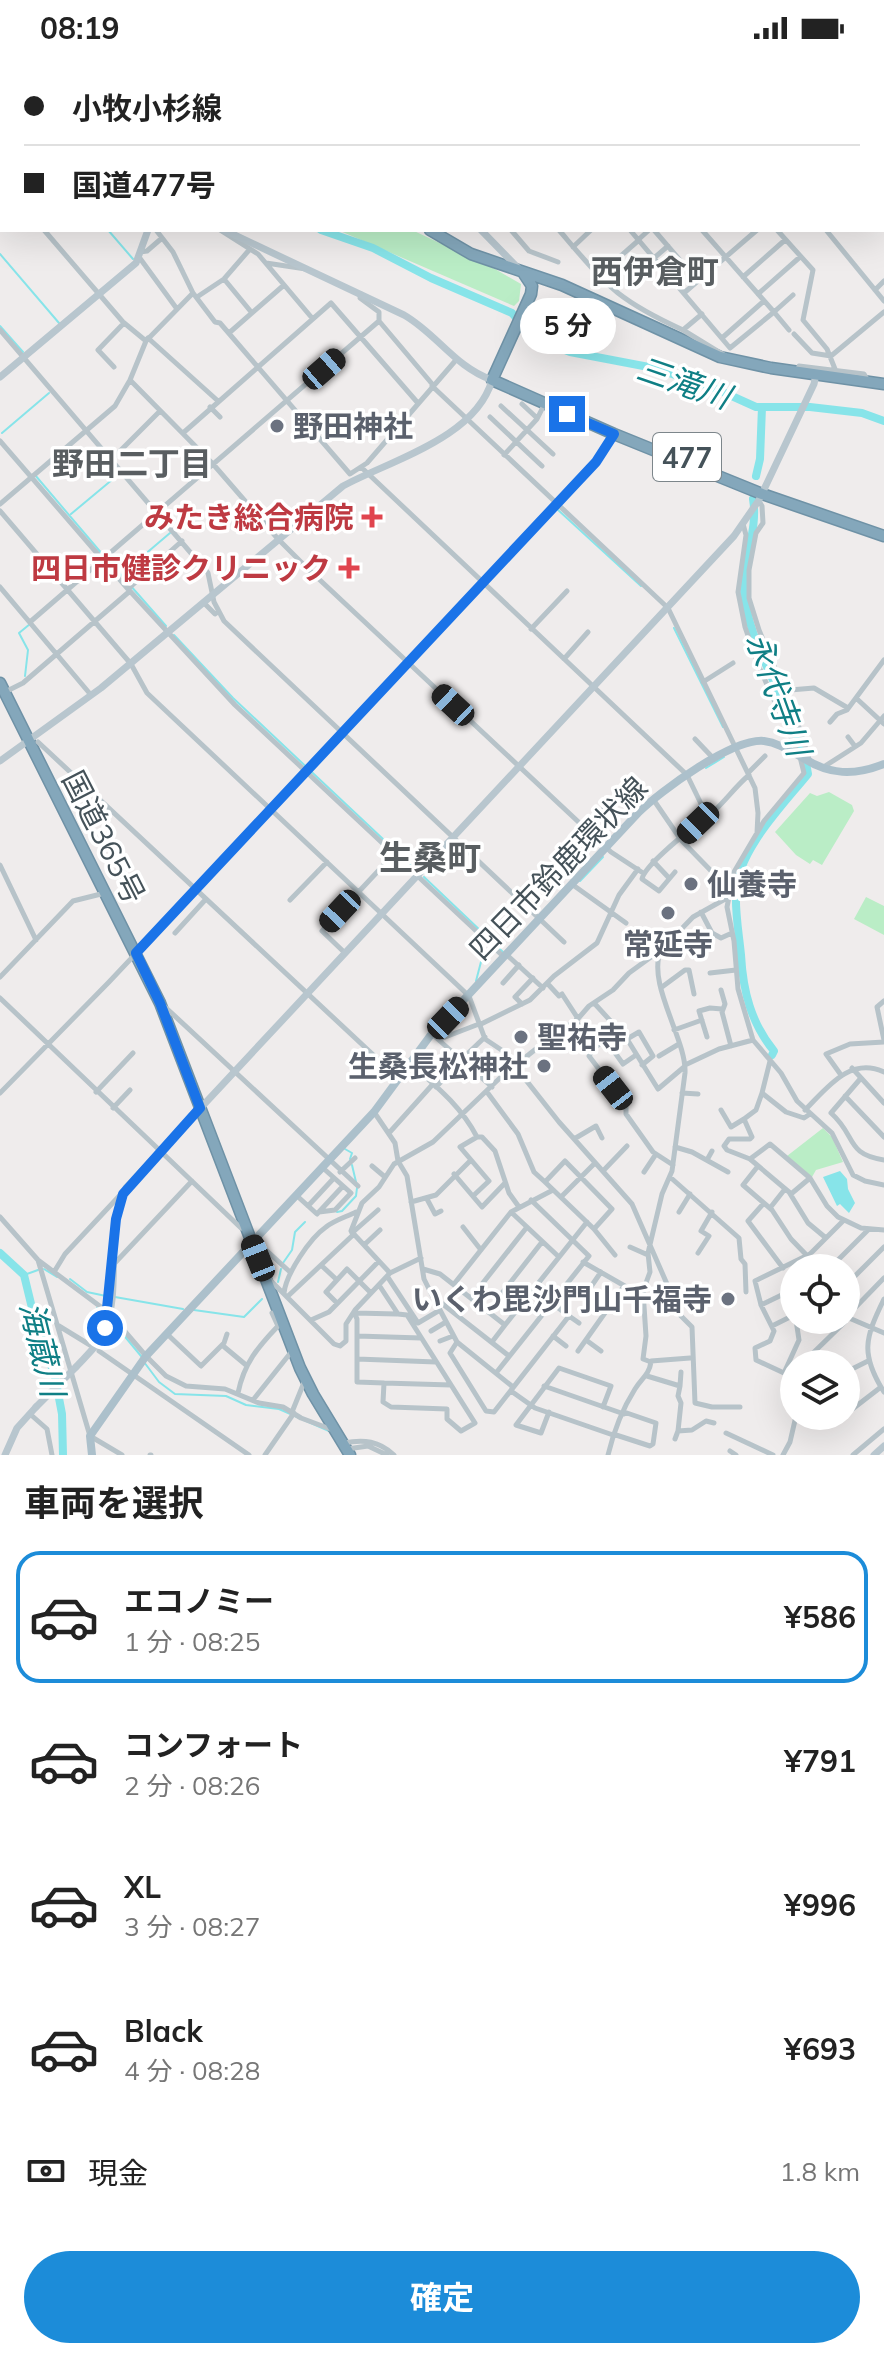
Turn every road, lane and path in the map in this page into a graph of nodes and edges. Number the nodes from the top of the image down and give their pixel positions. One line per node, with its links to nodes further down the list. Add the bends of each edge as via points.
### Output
1 (46, 232): 44 (street)
2 (147, 232): 26 (street)
3 (158, 232): 19 (street)
4 (225, 232): 25 (street)
5 (226, 232): 33 (street)
6 (433, 232): 22 (highway)
7 (442, 232): 22 (street)
8 (483, 232): 34 (street)
9 (513, 232): 30 (street, via 529,251)
10 (561, 232): 24 (street)
11 (589, 232): 24 (street)
12 (632, 232): 20 (street)
13 (648, 232): 20 (street)
14 (653, 232): 23 (street)
15 (704, 232): 27 (street)
16 (755, 232): 27 (street)
17 (779, 232): 21 (street)
18 (828, 232): 43 (street)
19 (162, 238): 26 (street); 48 (street)
20 (638, 240): 29 (street); 35 (street)
21 (785, 240): 28 (street); 37 (street)
22 (455, 246): 34 (highway)
23 (668, 246): 29 (street); 31 (street)
24 (573, 247): 35 (street)
25 (250, 249): 32 (street); 38 (street)
26 (140, 254): 44 (street); 52 (street)
27 (726, 257): 37 (street); 40 (street)
28 (800, 257): 47 (street); 66 (street, via 813,270 803,320)
29 (654, 258): 36 (street)
30 (558, 262)
31 (682, 262): 36 (street); 40 (street)
32 (266, 263): 33 (street); 42 (street)
33 (307, 269): 46 (street)
34 (522, 272): 39 (highway); 70 (highway, via 531,294)
35 (599, 275): 61 (street, via 622,296)
36 (668, 275): 45 (street)
37 (743, 277): 47 (street)
38 (224, 279): 48 (street); 55 (street)
39 (543, 281): 69 (highway); 70 (highway)
40 (698, 281): 45 (street)
41 (884, 281): 43 (street)
42 (284, 285): 55 (street); 57 (street)
43 (875, 290): 51 (street)
44 (98, 293): 59 (street); 67 (street)
45 (684, 293): 56 (street)
46 (361, 294): 58 (street, via 379,312); 68 (street, via 413,320)
47 (758, 294): 50 (street)
48 (195, 295): 52 (street); 62 (street)
49 (793, 295): 53 (street)
50 (764, 301): 53 (street); 64 (street)
51 (884, 301)
52 (177, 309): 65 (street)
53 (774, 312): 64 (street, via 730,348); 66 (street, via 812,353)
54 (884, 312): 66 (street)
55 (252, 313): 62 (street)
56 (702, 314): 61 (street); 64 (street)
57 (312, 318): 63 (street, via 331,303); 71 (street)
58 (379, 321): 63 (street); 81 (street)
59 (124, 323): 65 (street); 72 (street, via 98,350)
60 (0, 330): 67 (street)
61 (683, 330): 69 (street)
62 (229, 333): 71 (street)
63 (361, 337): 82 (street); 84 (street)
64 (722, 338)
65 (147, 340): 77 (street); 83 (street)
66 (831, 356): 73 (street)
67 (23, 357): 75 (street); 95 (street)
68 (456, 360): 78 (street); 81 (street)
69 (730, 360): 74 (highway)
70 (502, 365): 78 (highway)
71 (257, 366): 82 (street); 83 (street)
72 (114, 367)
73 (835, 369): 74 (street, via 799,366); 79 (street, via 864,374)
74 (797, 371): 76 (highway)
75 (0, 377)
76 (815, 379): 79 (highway); 108 (street)
77 (130, 380): 90 (street); 95 (street, via 115,406)
78 (494, 382): 86 (highway, 477); 89 (highway, 477); 94 (street)
79 (869, 382): 80 (highway)
80 (884, 384)
81 (432, 386): 84 (street); 94 (street)
82 (287, 400): 104 (street); 106 (street, via 349,473)
83 (218, 401): 88 (street)
84 (417, 402): 106 (street)
85 (522, 404): 93 (street)
86 (544, 405): 93 (street); 98 (highway, 477)
87 (501, 406): 96 (street)
88 (210, 407): 91 (street); 97 (street)
89 (570, 410): 98 (highway); 108 (highway, 477)
90 (160, 411): 97 (street); 103 (street)
91 (220, 417)
92 (490, 417): 100 (street)
93 (537, 418): 96 (street)
94 (465, 419): 102 (street); 106 (street, via 410,457)
95 (86, 430): 103 (street); 107 (street)
96 (527, 430): 100 (street); 101 (street)
97 (183, 433): 104 (street)
98 (614, 434): 108 (highway, 477); 110 (street)
99 (0, 441): 107 (street)
100 (516, 442): 102 (street); 105 (street)
101 (553, 454)
102 (504, 455): 110 (street)
103 (112, 459): 112 (street)
104 (213, 464): 112 (street); 116 (street)
105 (542, 466)
106 (363, 470): 116 (street); 119 (street)
107 (33, 475): 109 (street); 118 (street)
108 (762, 493): 113 (street); 114 (highway, 477); 115 (highway, 477); 139 (street, via 763,523 756,533 748,587)
109 (0, 504)
110 (558, 505): 119 (street); 126 (street)
111 (0, 511): 122 (street)
112 (157, 512): 117 (street); 118 (street)
113 (743, 524): 126 (street); 155 (street, via 741,613 759,667)
114 (884, 529)
115 (884, 536)
116 (278, 539): 124 (street); 136 (street)
117 (182, 541): 121 (street); 124 (street, via 208,573)
118 (104, 558): 121 (street); 122 (street)
119 (483, 584): 130 (street); 136 (street)
120 (0, 587): 129 (street)
121 (130, 588): 128 (street); 131 (street)
122 (67, 589): 128 (street); 129 (street)
123 (567, 591): 130 (street)
124 (212, 594): 125 (street); 127 (street)
125 (203, 602): 127 (street); 131 (street)
126 (668, 608): 140 (street); 141 (street)
127 (218, 612): 148 (street)
128 (94, 621): 133 (street); 138 (street)
129 (30, 622): 133 (street)
130 (531, 629): 134 (street)
131 (168, 632): 138 (street); 161 (street, via 235,705)
132 (588, 632): 134 (street)
133 (57, 653): 142 (street, via 23,683); 143 (street)
134 (564, 659): 141 (street)
135 (884, 660): 144 (street)
136 (409, 663): 148 (street); 159 (street)
137 (733, 663): 140 (street)
138 (131, 664): 143 (street); 166 (street, via 147,693)
139 (778, 676): 145 (street, via 790,690 814,688); 155 (street, via 797,721)
140 (703, 682): 153 (street)
141 (594, 688): 159 (street); 163 (street)
142 (1, 690): 151 (highway, 国道365号)
143 (91, 695): 151 (street)
144 (856, 698): 145 (street); 146 (street)
145 (848, 708): 147 (street)
146 (883, 720): 152 (street)
147 (830, 722)
148 (343, 733): 161 (street); 170 (street)
149 (848, 737): 152 (street)
150 (695, 739): 156 (street)
151 (33, 741): 157 (street); 182 (street); 184 (highway, 国道365号)
152 (854, 745): 160 (street)
153 (736, 748): 155 (main road, 四日市鈴鹿環状線, via 761,741 781,745); 156 (main road, 四日市鈴鹿環状線); 162 (street)
154 (765, 756): 162 (street)
155 (804, 759): 160 (main road, 四日市鈴鹿環状線); 169 (street, via 804,773)
156 (714, 760): 163 (main road, 四日市鈴鹿環状線)
157 (0, 761)
158 (884, 764): 160 (main road, 四日市鈴鹿環状線, via 861,773)
159 (520, 767): 168 (street); 170 (street)
160 (822, 769)
161 (308, 770): 166 (street); 173 (street)
162 (749, 774): 167 (street); 169 (street)
163 (687, 776): 164 (main road, 四日市鈴鹿環状線); 167 (street)
164 (653, 799): 171 (street); 172 (main road, 四日市鈴鹿環状線)
165 (609, 803): 168 (street)
166 (271, 810): 175 (street); 182 (street)
167 (707, 816): 171 (street)
168 (586, 829): 172 (street)
169 (757, 833): 185 (street, via 734,872)
170 (454, 838): 179 (street); 191 (street)
171 (681, 840): 174 (street); 185 (street, via 690,855 720,880)
172 (607, 848): 177 (street); 181 (main road, 四日市鈴鹿環状線)
173 (394, 854): 179 (street); 183 (street)
174 (653, 861): 177 (street); 180 (street)
175 (327, 862): 183 (street); 187 (street)
176 (0, 865): 195 (street)
177 (641, 871): 180 (street, via 642,879 657,891); 188 (street, via 625,886)
178 (675, 872): 180 (street)
179 (418, 876): 190 (street); 200 (street)
180 (669, 878)
181 (575, 886): 188 (street); 191 (main road, 四日市鈴鹿環状線)
182 (196, 889): 186 (street); 198 (street)
183 (359, 891): 190 (street); 199 (street, via 322,931)
184 (105, 893): 195 (street, via 73,901); 198 (highway, 国道365号)
185 (727, 898): 189 (street); 194 (street)
186 (206, 899): 193 (street); 210 (street)
187 (290, 900)
188 (612, 912): 192 (street); 207 (street, via 597,943)
189 (701, 912): 194 (street, via 713,934 721,938); 197 (street)
190 (382, 914): 199 (street); 212 (street)
191 (542, 921): 196 (street); 200 (main road, 四日市鈴鹿環状線)
192 (626, 923)
193 (175, 933)
194 (732, 933): 202 (street)
195 (36, 940): 204 (street)
196 (564, 942)
197 (662, 949): 208 (street); 217 (street)
198 (136, 953): 215 (highway, 国道365号); 233 (street)
199 (346, 954): 210 (street)
200 (506, 956): 201 (street); 212 (main road, 四日市鈴鹿環状線)
201 (519, 965): 205 (street); 206 (street)
202 (736, 970): 203 (street); 230 (street)
203 (710, 973)
204 (0, 977)
205 (533, 978): 207 (street); 216 (street, via 515,997)
206 (503, 983)
207 (545, 986): 216 (street); 220 (street, via 562,994)
208 (662, 987): 211 (street, via 689,970); 222 (street)
209 (721, 990): 218 (street)
210 (308, 993): 247 (street); 249 (street)
211 (694, 994)
212 (469, 996): 221 (street); 225 (main road, 四日市鈴鹿環状線)
213 (0, 998): 233 (street)
214 (884, 1001): 231 (street, via 877,1007)
215 (160, 1003): 247 (street); 262 (highway, 国道365号)
216 (522, 1004): 221 (street)
217 (595, 1004): 220 (street); 223 (street)
218 (722, 1009): 219 (street, via 699,1011); 234 (street)
219 (702, 1020): 222 (street); 227 (street)
220 (576, 1021): 235 (street); 243 (street)
221 (479, 1024): 225 (street); 226 (street)
222 (673, 1028): 224 (street); 232 (street)
223 (618, 1030): 228 (street); 229 (street)
224 (663, 1032)
225 (436, 1036): 239 (street); 241 (main road, 四日市鈴鹿環状線)
226 (485, 1037): 239 (street); 243 (street)
227 (707, 1037)
228 (627, 1039): 237 (street); 242 (street, via 639,1032 653,1056)
229 (606, 1040): 235 (street); 237 (street, via 623,1064)
230 (753, 1040): 234 (street); 240 (street)
231 (884, 1041): 248 (street, via 850,1044 826,1054)
232 (679, 1044): 238 (street); 244 (street)
233 (47, 1045): 254 (street); 255 (street)
234 (731, 1046): 244 (street)
235 (593, 1049): 277 (street, via 589,1056)
236 (133, 1053): 254 (street)
237 (636, 1055): 242 (street)
238 (659, 1056)
239 (462, 1060): 251 (street); 253 (street)
240 (770, 1061): 257 (street); 265 (street)
241 (411, 1064): 249 (main road, 四日市鈴鹿環状線); 251 (street)
242 (642, 1065): 244 (street, via 658,1089)
243 (515, 1066): 253 (street); 272 (street)
244 (685, 1066): 256 (street)
245 (852, 1068): 246 (street); 248 (street); 250 (street)
246 (884, 1072)
247 (234, 1073): 262 (street); 285 (street)
248 (841, 1075): 265 (street)
249 (399, 1078): 264 (main road, 四日市鈴鹿環状線)
250 (861, 1078): 259 (street); 260 (street)
251 (435, 1086): 266 (street); 268 (street)
252 (130, 1090): 261 (street)
253 (489, 1090): 266 (street); 300 (street, via 518,1134 534,1172)
254 (96, 1092): 261 (street)
255 (0, 1093)
256 (682, 1093): 258 (street); 274 (street)
257 (762, 1093): 265 (street, via 786,1112 804,1118); 267 (street, via 756,1110)
258 (698, 1094)
259 (845, 1096): 270 (street); 282 (street, via 831,1113 844,1125 856,1151)
260 (884, 1103)
261 (113, 1108): 275 (street)
262 (200, 1108): 275 (street); 332 (highway, 国道365号)
263 (721, 1110): 267 (street, via 731,1127)
264 (374, 1112): 268 (street); 285 (main road, 四日市鈴鹿環状線)
265 (808, 1112): 302 (street, via 834,1136 853,1175)
266 (463, 1113): 269 (street); 283 (street, via 433,1142)
267 (744, 1119): 279 (street, via 752,1137 729,1139 724,1146)
268 (389, 1133): 283 (street)
269 (477, 1137): 280 (street, via 460,1147); 301 (street, via 495,1151)
270 (884, 1137)
271 (602, 1138): 272 (street, via 596,1126)
272 (574, 1139): 284 (street)
273 (627, 1146): 289 (street)
274 (674, 1147): 281 (street); 286 (street)
275 (160, 1151): 299 (street); 305 (street)
276 (712, 1151): 281 (street)
277 (656, 1154): 286 (street); 291 (street)
278 (352, 1159): 290 (street)
279 (750, 1159): 288 (street); 298 (street, via 770,1144)
280 (471, 1160): 293 (street); 310 (street, via 489,1181)
281 (707, 1160): 292 (street)
282 (884, 1160)
283 (398, 1161): 295 (street); 314 (street, via 406,1172)
284 (595, 1163): 289 (street); 294 (street)
285 (326, 1164): 290 (street); 297 (street); 309 (main road, 四日市鈴鹿環状線)
286 (673, 1165): 296 (street)
287 (372, 1166): 295 (street)
288 (758, 1166): 307 (street); 315 (street, via 743,1185)
289 (603, 1171): 342 (street, via 632,1204)
290 (340, 1172): 304 (street)
291 (644, 1172)
292 (728, 1172)
293 (454, 1174): 310 (street); 312 (street)
294 (580, 1176): 300 (street, via 565,1161); 311 (street); 333 (street, via 612,1209)
295 (385, 1177): 322 (street)
296 (670, 1177): 308 (street); 342 (street)
297 (334, 1178): 303 (street); 316 (street)
298 (810, 1178): 307 (street); 327 (street)
299 (192, 1181): 332 (street); 358 (street)
300 (545, 1182): 306 (street)
301 (505, 1183): 310 (street, via 482,1207); 317 (street)
302 (884, 1185)
303 (343, 1186): 321 (street); 321 (street, via 351,1193 335,1210)
304 (356, 1186)
305 (126, 1188): 358 (street, via 117,1214); 363 (street)
306 (553, 1190): 311 (street); 313 (street)
307 (788, 1191): 318 (street); 337 (street, via 808,1223)
308 (690, 1194): 324 (street); 325 (street)
309 (296, 1195): 316 (street); 339 (main road, 四日市鈴鹿環状線)
310 (473, 1196)
311 (561, 1197): 328 (street)
312 (427, 1199): 314 (street); 320 (street, via 435,1214)
313 (531, 1200): 317 (street); 338 (street)
314 (411, 1202): 353 (street)
315 (764, 1203): 318 (street); 357 (street, via 748,1221)
316 (308, 1206): 321 (street)
317 (519, 1207): 323 (street)
318 (770, 1208): 347 (street)
319 (378, 1210): 336 (street)
320 (441, 1211)
321 (319, 1212)
322 (357, 1212): 336 (street); 364 (street, via 324,1228)
323 (511, 1212): 330 (street); 345 (street)
324 (679, 1212)
325 (712, 1212): 346 (street, via 701,1231 709,1236); 379 (street, via 740,1240)
326 (0, 1217): 354 (street)
327 (843, 1221): 331 (street); 337 (street)
328 (587, 1222): 333 (street); 338 (street)
329 (463, 1227): 345 (street)
330 (527, 1227): 340 (street); 384 (street)
331 (870, 1228): 335 (street); 349 (street)
332 (247, 1229): 339 (highway, 国道365号)
333 (594, 1229): 350 (street)
334 (380, 1230): 341 (street)
335 (884, 1230)
336 (353, 1234): 341 (street); 359 (street)
337 (826, 1238): 348 (street)
338 (572, 1240): 352 (street); 356 (street, via 589,1256)
339 (253, 1242): 364 (street); 366 (highway, 国道365号); 409 (main road, 四日市鈴鹿環状線)
340 (542, 1242): 352 (street); 391 (street)
341 (364, 1245): 355 (street)
342 (650, 1245): 351 (street); 453 (street, via 681,1316 692,1327 695,1402)
343 (630, 1247): 351 (street)
344 (884, 1247): 362 (street)
345 (481, 1250): 369 (street)
346 (698, 1253)
347 (806, 1254)
348 (810, 1254)
349 (844, 1254)
350 (615, 1255)
351 (648, 1255): 378 (street, via 650,1272)
352 (559, 1257): 376 (street)
353 (421, 1258): 360 (street); 367 (street)
354 (38, 1260): 363 (street); 404 (street)
355 (379, 1261): 367 (street); 372 (street)
356 (583, 1262): 365 (street); 387 (street)
357 (780, 1264)
358 (113, 1265): 396 (street)
359 (322, 1266): 371 (street); 381 (street)
360 (423, 1269): 368 (street); 382 (street)
361 (780, 1269): 389 (street, via 755,1281)
362 (860, 1271)
363 (54, 1272): 396 (street)
364 (290, 1272): 381 (street)
365 (601, 1272): 375 (street); 377 (street)
366 (264, 1274): 381 (street); 400 (highway, 国道365号)
367 (388, 1274): 374 (street); 390 (street, via 418,1323)
368 (440, 1274): 369 (street); 373 (street)
369 (461, 1274): 373 (street)
370 (884, 1278): 388 (street)
371 (337, 1280): 372 (street, via 347,1269); 386 (street, via 326,1292)
372 (359, 1281): 380 (street); 386 (street)
373 (454, 1284): 384 (street)
374 (379, 1285): 380 (street); 394 (street)
375 (624, 1286): 378 (street); 417 (street)
376 (533, 1289): 387 (street); 403 (street)
377 (588, 1291)
378 (643, 1291): 432 (street, via 643,1359)
379 (746, 1292)
380 (371, 1293): 392 (street)
381 (285, 1295): 397 (street)
382 (432, 1295): 390 (street); 419 (street)
383 (780, 1296): 389 (street)
384 (471, 1298): 391 (street)
385 (884, 1299): 406 (street)
386 (337, 1303): 397 (street)
387 (552, 1303): 395 (street); 428 (street)
388 (860, 1304)
389 (761, 1305): 405 (street)
390 (440, 1310): 398 (street)
391 (488, 1311): 403 (street)
392 (354, 1312): 394 (street); 397 (street, via 342,1346); 413 (street)
393 (272, 1313): 400 (street)
394 (398, 1314): 415 (street, via 407,1315)
395 (569, 1316): 401 (street); 414 (street)
396 (108, 1317): 429 (street); 454 (street, bridge, via 97,1345)
397 (311, 1320)
398 (446, 1322): 407 (street); 416 (street)
399 (860, 1322): 406 (street)
400 (280, 1323): 423 (highway, 国道365号); 435 (street)
401 (579, 1323)
402 (780, 1323): 405 (street)
403 (505, 1325): 419 (street)
404 (58, 1326): 420 (street); 465 (street)
405 (772, 1326): 411 (street, via 770,1341 755,1348 756,1360 784,1373)
406 (871, 1327): 408 (street); 433 (street)
407 (431, 1331)
408 (884, 1333)
409 (167, 1334): 421 (street, via 201,1366); 429 (main road, 四日市鈴鹿環状線)
410 (227, 1334): 421 (street)
411 (798, 1334)
412 (831, 1334): 424 (street)
413 (357, 1336): 415 (street); 431 (street)
414 (553, 1336): 422 (street); 446 (street)
415 (422, 1338): 434 (street)
416 (455, 1339): 418 (street); 438 (street); 446 (street, via 450,1353 486,1411 494,1412)
417 (586, 1340): 426 (street); 427 (street)
418 (440, 1341)
419 (492, 1342): 428 (street)
420 (90, 1345)
421 (222, 1345): 435 (street)
422 (566, 1346)
423 (293, 1349): 441 (highway, 国道365号); 449 (street)
424 (816, 1350)
425 (99, 1351): 439 (street)
426 (578, 1351)
427 (601, 1351)
428 (509, 1356): 438 (street)
429 (144, 1358): 439 (main road, 四日市鈴鹿環状線); 448 (street, via 186,1386)
430 (690, 1358): 432 (street)
431 (357, 1359): 434 (street); 442 (street, via 357,1382)
432 (650, 1361): 440 (street)
433 (868, 1361): 436 (street); 447 (street)
434 (437, 1362): 443 (street)
435 (246, 1365): 448 (street)
436 (860, 1365)
437 (681, 1372): 445 (street)
438 (496, 1373): 446 (street)
439 (132, 1375): 465 (main road, 四日市鈴鹿環状線); 473 (street)
440 (647, 1376): 445 (street); 456 (street)
441 (305, 1379): 457 (street); 460 (highway, 国道365号)
442 (384, 1383): 443 (street); 443 (street, via 385,1404 447,1409 447,1419 461,1431 475,1423)
443 (452, 1385)
444 (544, 1386): 450 (street); 452 (street); 452 (street, via 559,1368 611,1386)
445 (680, 1386): 462 (street)
446 (512, 1389): 450 (street)
447 (882, 1390): 451 (street)
448 (238, 1393): 449 (street)
449 (253, 1400): 457 (street)
450 (530, 1405): 455 (street); 455 (street, via 516,1425 541,1433)
451 (860, 1405)
452 (603, 1407): 456 (street)
453 (740, 1407)
454 (33, 1410): 469 (street); 470 (street, via 47,1429)
455 (549, 1412): 464 (street)
456 (624, 1413): 464 (street); 464 (street, via 656,1423 653,1444)
457 (293, 1414): 460 (street); 474 (street)
458 (714, 1423): 462 (street)
459 (884, 1429): 480 (street)
460 (334, 1430): 468 (highway, 国道365号)
461 (793, 1430): 479 (street)
462 (678, 1431): 466 (street)
463 (726, 1433): 478 (street)
464 (613, 1434): 477 (street)
465 (90, 1436): 471 (main road); 472 (street)
466 (675, 1439)
467 (884, 1446): 481 (street)
468 (347, 1449): 475 (street, via 368,1446); 476 (street, via 373,1442)
469 (5, 1455)
470 (52, 1455)
471 (92, 1455)
472 (122, 1455)
473 (249, 1455)
474 (265, 1455)
475 (387, 1455)
476 (394, 1455)
477 (608, 1455)
478 (773, 1455)
479 (783, 1455)
480 (853, 1455)
481 (874, 1455)

